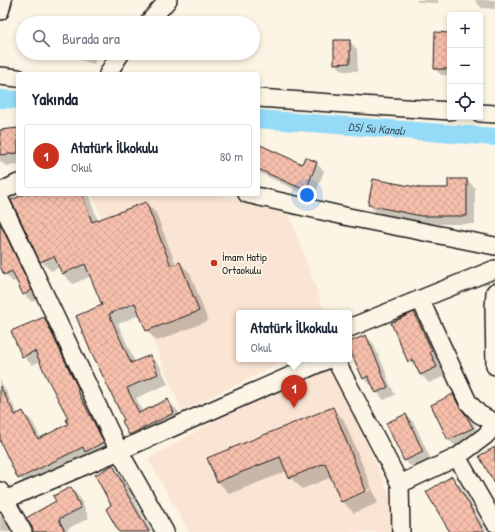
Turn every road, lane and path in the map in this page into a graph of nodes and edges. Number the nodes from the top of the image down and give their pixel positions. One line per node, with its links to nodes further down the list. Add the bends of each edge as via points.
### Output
1 (3, 0): 3 (street)
2 (168, 0): 4 (street)
3 (0, 11)
4 (154, 16)
5 (116, 60): 6 (street)
6 (109, 72)
7 (0, 76): 8 (street)
8 (16, 78)
9 (260, 98): 10 (street)
10 (447, 111)
11 (483, 113): 12 (street)
12 (495, 114)
13 (16, 184): 14 (street)
14 (0, 192)
15 (256, 196): 17 (street)
16 (0, 200): 26 (street)
17 (495, 246)
18 (495, 269): 20 (street)
19 (495, 292): 24 (street)
20 (420, 299): 21 (street); 25 (street, via 468,402 479,414)
21 (352, 327)
22 (322, 362): 26 (street)
23 (337, 362): 28 (street)
24 (495, 366)
25 (495, 424): 27 (street, via 485,436)
26 (119, 451): 29 (street); 32 (street)
27 (457, 457): 28 (street); 30 (street)
28 (400, 484): 33 (street)
29 (2, 498): 31 (street)
30 (495, 523)
31 (23, 532)
32 (165, 532)
33 (401, 532)

